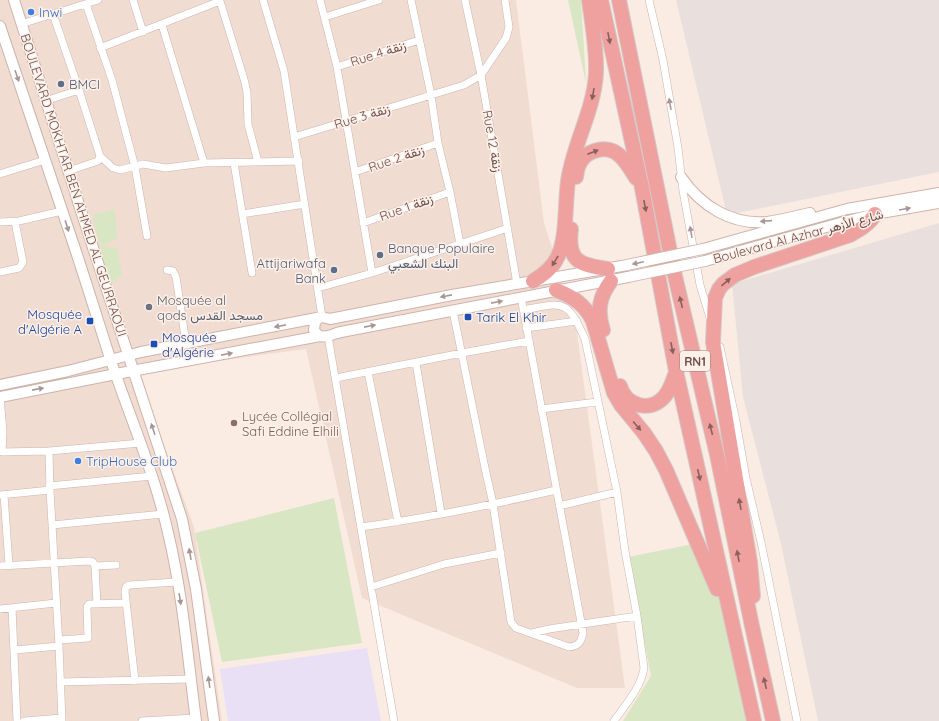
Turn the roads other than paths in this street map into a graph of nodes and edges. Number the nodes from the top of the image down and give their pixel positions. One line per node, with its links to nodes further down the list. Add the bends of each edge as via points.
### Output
1 (14, 0): 17 (main road, BOULEVARD MOKHTAR BEN AHMED AL GEURRAOUI)
2 (98, 0): 14 (street)
3 (133, 0): 20 (street)
4 (263, 0): 30 (street, via 284,71)
5 (320, 0): 16 (street)
6 (379, 0): 16 (street)
7 (411, 0): 21 (street)
8 (464, 0): 25 (street, Rue 12 زنقة)
9 (505, 0): 25 (street, via 509,27 506,38)
10 (589, 0): 63 (highway, one-way to 63, via 596,58 592,102 570,166 561,250 553,265)
11 (601, 0): 43 (highway, RN1, one-way to 43)
12 (618, 0): 121 (highway, RN1, one-way to 12, via 718,455 675,276)
13 (650, 0): 42 (street, one-way to 13, via 663,60)
14 (86, 4): 15 (street); 22 (street)
15 (53, 14): 17 (street); 26 (street)
16 (325, 16): 24 (street)
17 (21, 24): 28 (main road, BOULEVARD MOKHTAR BEN AHMED AL GEURRAOUI)
18 (162, 25): 20 (street); 36 (street, via 220,1 244,79 248,124); 37 (street)
19 (0, 26): 23 (main road, BOULEVARD MOKHTAR BEN AHMED AL GEURRAOUI)
20 (143, 32): 22 (street)
21 (419, 40): 24 (street, Rue 4 زنقة); 27 (street)
22 (100, 48): 38 (street, via 112,80)
23 (4, 52): 33 (main road, BOULEVARD MOKHTAR BEN AHMED AL GEURRAOUI, one-way to 33)
24 (337, 67): 29 (street)
25 (481, 75): 27 (street, Rue 3 زنقة, via 464,85); 55 (street, Rue 12 زنقة)
26 (79, 90): 28 (street); 32 (street)
27 (430, 95): 29 (street, Rue 3 زنقة); 31 (street)
28 (46, 101): 39 (main road, BOULEVARD MOKHTAR BEN AHMED AL GEURRAOUI)
29 (347, 120): 30 (street, Rue 3 زنقة); 40 (street)
30 (294, 137): 34 (street)
31 (438, 143): 40 (street, Rue 2 زنقة); 44 (street)
32 (100, 156): 38 (street, via 113,168 120,170); 39 (street, via 98,161)
33 (45, 160): 41 (street); 49 (main road, BOULEVARD MOKHTAR BEN AHMED AL GEURRAOUI)
34 (299, 161): 36 (street); 48 (street)
35 (234, 162): 36 (street); 37 (street); 50 (street)
36 (258, 162)
37 (204, 163): 38 (street, via 166,168 144,164)
38 (135, 166): 56 (street)
39 (68, 171): 78 (main road, BOULEVARD MOKHTAR BEN AHMED AL GEURRAOUI)
40 (355, 172): 54 (street)
41 (0, 174)
42 (681, 177): 46 (main road, one-way to 42, via 863,202 767,222 745,221 723,214 704,203); 72 (street, one-way to 42, via 700,285)
43 (642, 188): 60 (highway, one-way to 43, via 582,264 572,253 569,241 579,164 586,155 596,150 608,149 619,154 626,162); 82 (highway, RN1, one-way to 82)
44 (450, 192): 54 (street, Rue 1 زنقة); 57 (street)
45 (939, 193): 46 (main road, Boulevard Al Azhar شارع الأزهر)
46 (900, 200): 60 (main road, Boulevard Al Azhar شارع الأزهر, one-way to 60, bridge, via 847,209)
47 (939, 203): 51 (main road, Boulevard Al Azhar شارع الأزهر, one-way to 47)
48 (305, 204): 50 (street); 66 (street)
49 (62, 211): 53 (street); 79 (main road, BOULEVARD MOKHTAR BEN AHMED AL GEURRAOUI, one-way to 79)
50 (242, 214): 61 (street)
51 (875, 214): 60 (main road, Boulevard Al Azhar شارع الأزهر, bridge, via 705,261 628,277); 72 (highway, one-way to 51, via 715,298 719,289 735,275 846,237 864,226)
52 (0, 222): 53 (street)
53 (15, 222): 59 (street, via 23,262 19,268)
54 (363, 222): 62 (street)
55 (508, 228): 57 (street); 64 (street, Rue 12 زنقة)
56 (147, 236)
57 (460, 244): 62 (street)
58 (167, 270): 76 (street, via 174,273)
59 (0, 272)
60 (614, 272): 65 (main road); 82 (highway, via 599,309 622,393 638,406 658,403 665,396)
61 (252, 273)
62 (372, 273): 66 (street)
63 (532, 281): 64 (main road); 65 (main road)
64 (517, 284): 70 (main road, one-way to 70)
65 (555, 284): 67 (main road); 136 (highway, one-way to 136, via 576,299 589,313 614,392 652,445 666,470 716,583)
66 (318, 288): 70 (street)
67 (520, 297): 68 (street); 69 (main road, one-way to 67)
68 (523, 310): 71 (street, via 562,305); 73 (street)
69 (453, 311): 74 (main road, one-way to 69); 77 (street)
70 (323, 318): 74 (main road, via 333,323 334,329); 74 (main road, via 315,322 314,330); 76 (main road, one-way to 76)
71 (577, 320): 73 (street); 88 (street, via 585,339)
72 (713, 325): 121 (highway, one-way to 72, via 754,602 750,562 714,354); 138 (street, via 728,380)
73 (526, 328): 75 (street)
74 (326, 336): 81 (main road, one-way to 74); 85 (street)
75 (529, 341): 77 (street); 89 (street)
76 (186, 343): 78 (main road)
77 (462, 353): 80 (street); 98 (street)
78 (129, 355): 79 (main road); 81 (main road, BOULEVARD MOKHTAR BEN AHMED AL GEURRAOUI)
79 (111, 360): 84 (main road, BOULEVARD MOKHTAR BEN AHMED AL GEURRAOUI); 86 (main road)
80 (416, 363): 83 (street); 100 (street)
81 (134, 371): 84 (main road); 133 (main road, BOULEVARD MOKHTAR BEN AHMED AL GEURRAOUI, one-way to 81, via 186,530)
82 (676, 371): 136 (highway, RN1, one-way to 136)
83 (368, 372): 85 (street); 102 (street)
84 (116, 374): 87 (main road, one-way to 84); 90 (main road, BOULEVARD MOKHTAR BEN AHMED AL GEURRAOUI)
85 (336, 378): 105 (street)
86 (0, 385)
87 (0, 397): 92 (street, via 3,431)
88 (598, 402): 89 (street); 96 (street)
89 (541, 409): 95 (street)
90 (141, 443): 91 (street); 93 (main road, BOULEVARD MOKHTAR BEN AHMED AL GEURRAOUI)
91 (49, 450): 92 (street); 94 (street)
92 (1, 453)
93 (152, 476): 94 (street); 101 (main road, BOULEVARD MOKHTAR BEN AHMED AL GEURRAOUI)
94 (50, 488): 97 (street); 103 (street)
95 (556, 490): 98 (street); 99 (street)
96 (617, 492): 99 (street); 119 (street)
97 (2, 495): 104 (street)
98 (493, 504): 100 (street); 106 (street)
99 (559, 506): 120 (street)
100 (441, 513): 102 (street)
101 (163, 514): 103 (street); 112 (main road, BOULEVARD MOKHTAR BEN AHMED AL GEURRAOUI, via 170,538)
102 (398, 522): 105 (street)
103 (52, 525): 107 (street)
104 (3, 526): 108 (street)
105 (361, 527): 113 (street)
106 (501, 553): 113 (street, via 444,564); 122 (street, via 511,622 516,628)
107 (54, 563): 108 (street); 111 (street, via 89,561); 114 (street)
108 (9, 565): 110 (street)
109 (116, 565): 111 (street)
110 (0, 566)
111 (95, 566): 116 (street)
112 (177, 582): 115 (street, via 126,586); 125 (main road, BOULEVARD MOKHTAR BEN AHMED AL GEURRAOUI, one-way to 125)
113 (371, 586): 134 (street)
114 (56, 603): 117 (street); 123 (street)
115 (126, 603): 116 (street); 126 (street)
116 (97, 604): 123 (street, via 89,604 87,607 88,638)
117 (12, 608): 118 (street); 124 (street)
118 (0, 609)
119 (637, 616): 120 (street); 135 (street, via 644,668 632,694)
120 (581, 624): 122 (street); 122 (street, via 581,641 574,647)
121 (752, 626): 137 (highway, RN1, one-way to 121)
122 (532, 633)
123 (59, 643): 124 (street); 127 (street)
124 (14, 650): 130 (street)
125 (191, 679): 126 (street); 129 (main road, BOULEVARD MOKHTAR BEN AHMED AL GEURRAOUI)
126 (135, 681): 127 (street)
127 (60, 682): 128 (street)
128 (62, 719): 131 (street)
129 (196, 719): 132 (street)
130 (17, 721)
131 (24, 721)
132 (142, 721)
133 (214, 721)
134 (394, 721)
135 (614, 721)
136 (754, 721)
137 (773, 721)
138 (797, 721)

